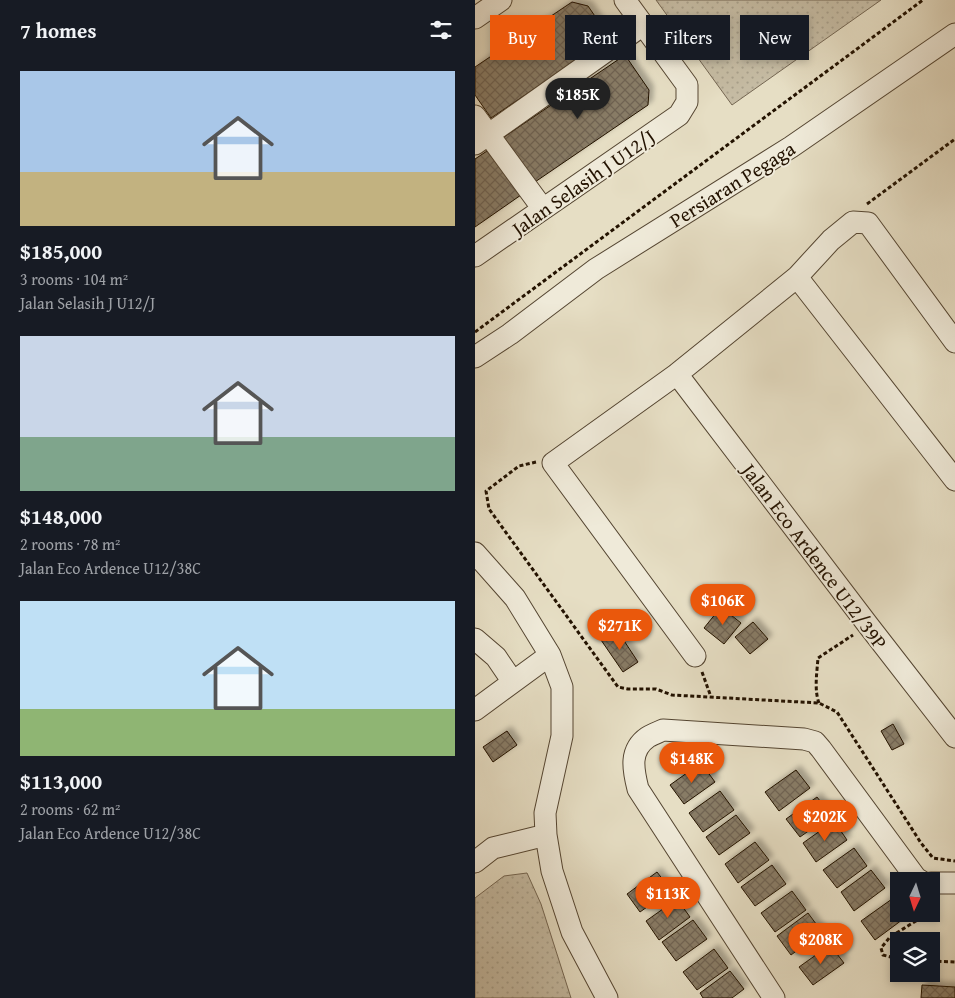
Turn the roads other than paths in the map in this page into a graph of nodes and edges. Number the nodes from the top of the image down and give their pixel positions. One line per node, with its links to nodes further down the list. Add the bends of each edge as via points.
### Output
1 (501, 0): 3 (street)
2 (625, 0): 4 (street)
3 (475, 18)
4 (643, 25): 7 (street); 8 (street, Jalan Selasih J U12/J, via 687,85 687,102 679,115)
5 (955, 34): 12 (street, Persiaran Pegaga, via 791,147 596,269)
6 (475, 116): 7 (street)
7 (482, 139): 8 (street)
8 (543, 210): 9 (street, Jalan Selasih J U12/J)
9 (475, 256)
10 (797, 277): 11 (street, via 831,240 853,222 868,223); 13 (street); 14 (street)
11 (955, 342)
12 (475, 357)
13 (677, 374): 18 (street, via 553,463); 21 (street, Jalan Eco Ardence U12/39P)
14 (955, 480)
15 (475, 553): 17 (street, via 515,598)
16 (475, 639): 19 (street, via 496,657)
17 (550, 655): 19 (street); 22 (street, via 561,687 562,736 545,812)
18 (695, 656)
19 (513, 682): 20 (street)
20 (475, 710)
21 (955, 737)
22 (546, 835): 23 (street, via 493,848); 27 (street, via 552,871 572,932)
23 (475, 862)
24 (912, 872): 28 (street, via 815,742 663,730 649,736 639,746 634,758 633,770 638,789)
25 (940, 883): 26 (street)
26 (955, 884)
27 (607, 998)
28 (775, 998)

